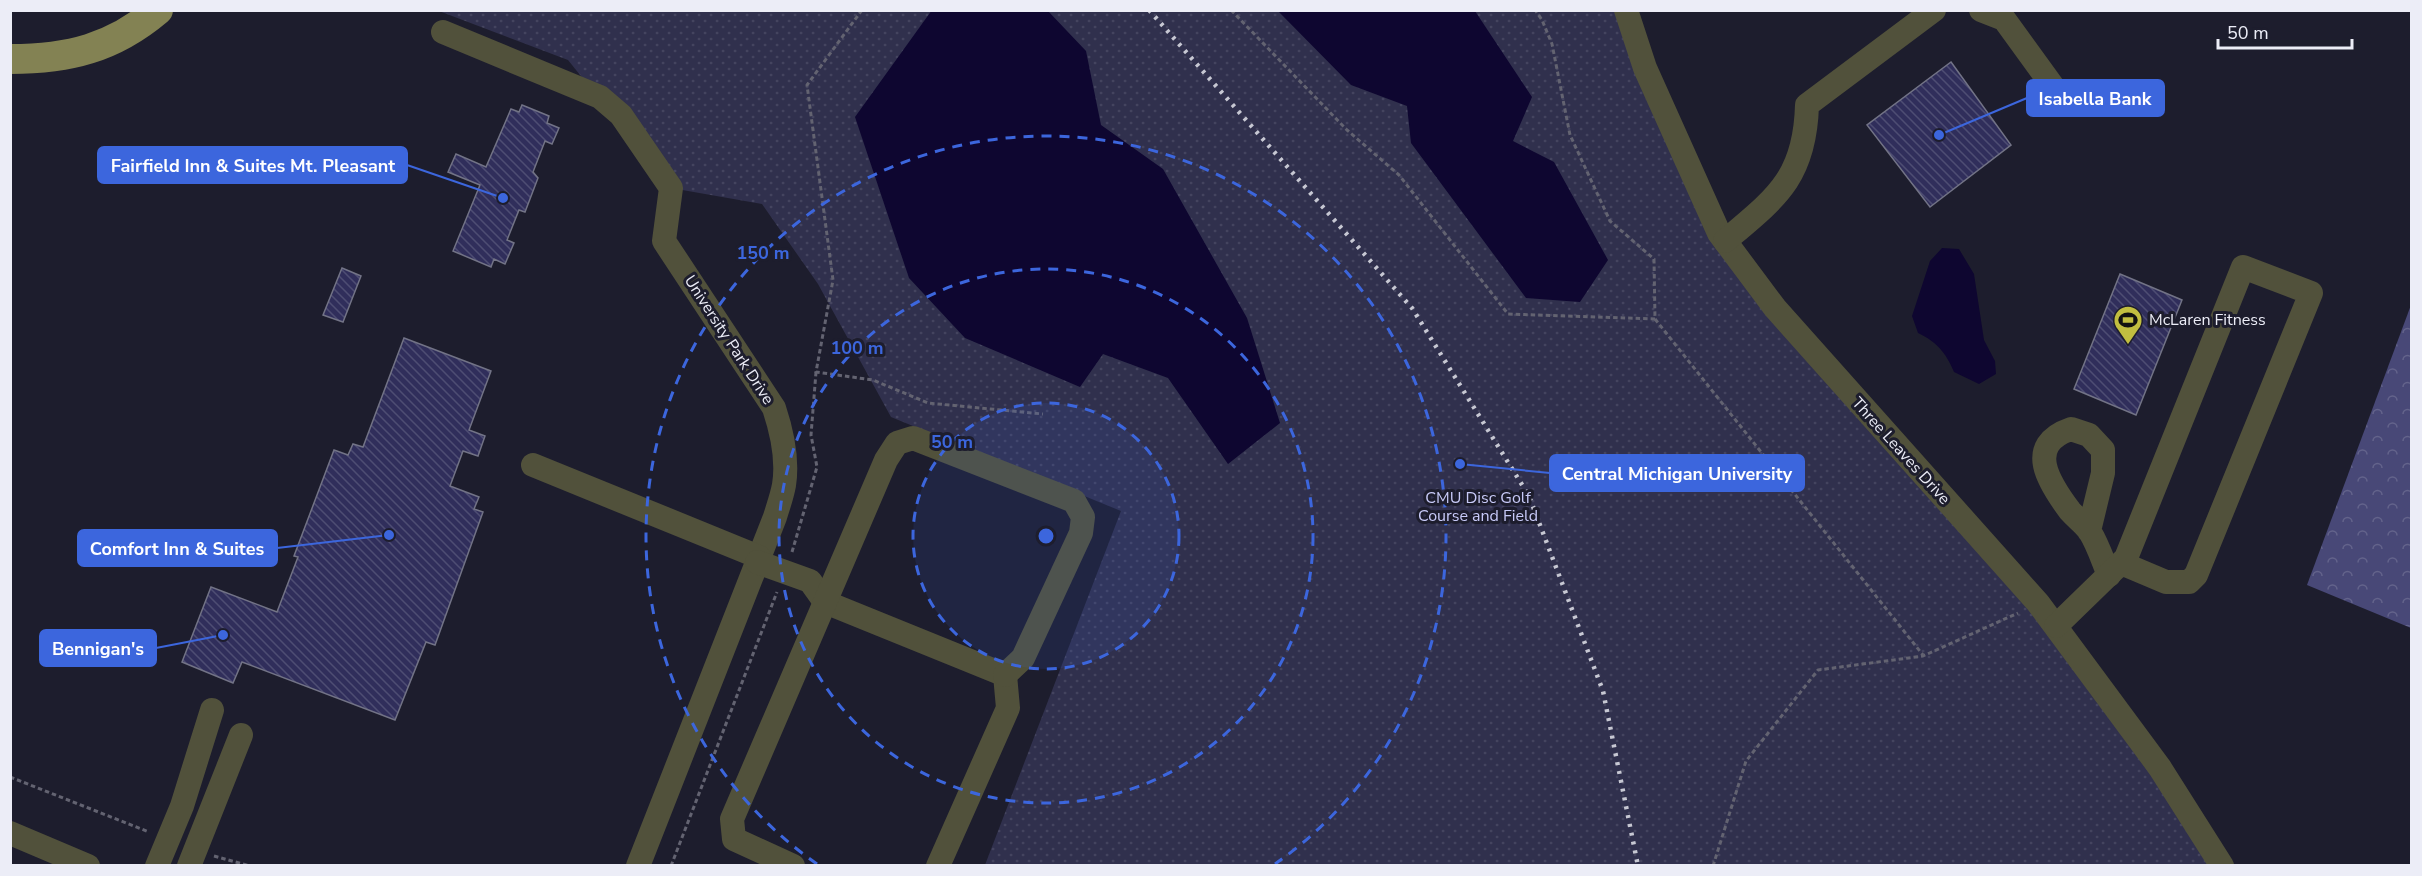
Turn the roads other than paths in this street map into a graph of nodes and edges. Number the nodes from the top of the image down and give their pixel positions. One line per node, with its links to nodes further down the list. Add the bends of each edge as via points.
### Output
1 (158, 10): 6 (main road, via 96,48 70,55)
2 (1626, 10): 8 (street, Three Leaves Drive, via 1645,68)
3 (1934, 10): 8 (street, via 1807,105 1794,170 1782,189)
4 (1981, 10): 7 (street, via 2004,19)
5 (442, 32): 11 (street, University Park Drive, via 600,97 621,115 671,188 664,241 774,408 780,428 784,485)
6 (10, 59)
7 (2054, 88)
8 (1725, 242): 14 (street, Three Leaves Drive, via 1775,308)
9 (533, 465): 11 (street)
10 (2089, 531): 12 (street)
11 (758, 559): 13 (street, via 810,581); 22 (street, University Park Drive)
12 (2115, 569): 12 (street, via 2126,558 2243,267 2312,293 2196,575 2189,582 2166,582); 14 (street)
13 (825, 602): 15 (street); 15 (street, via 886,460 897,443 913,438 1074,501 1083,516 1081,533 1023,658); 23 (street, via 732,819 734,839)
14 (2056, 626): 25 (street, Three Leaves Drive, via 2160,768)
15 (1005, 675): 24 (street, via 1008,708)
16 (212, 710): 21 (street, via 182,806)
17 (241, 735): 19 (street)
18 (10, 832): 20 (street)
19 (192, 857)
20 (88, 866)
21 (157, 866)
22 (638, 866)
23 (793, 866)
24 (938, 866)
25 (2222, 866)

